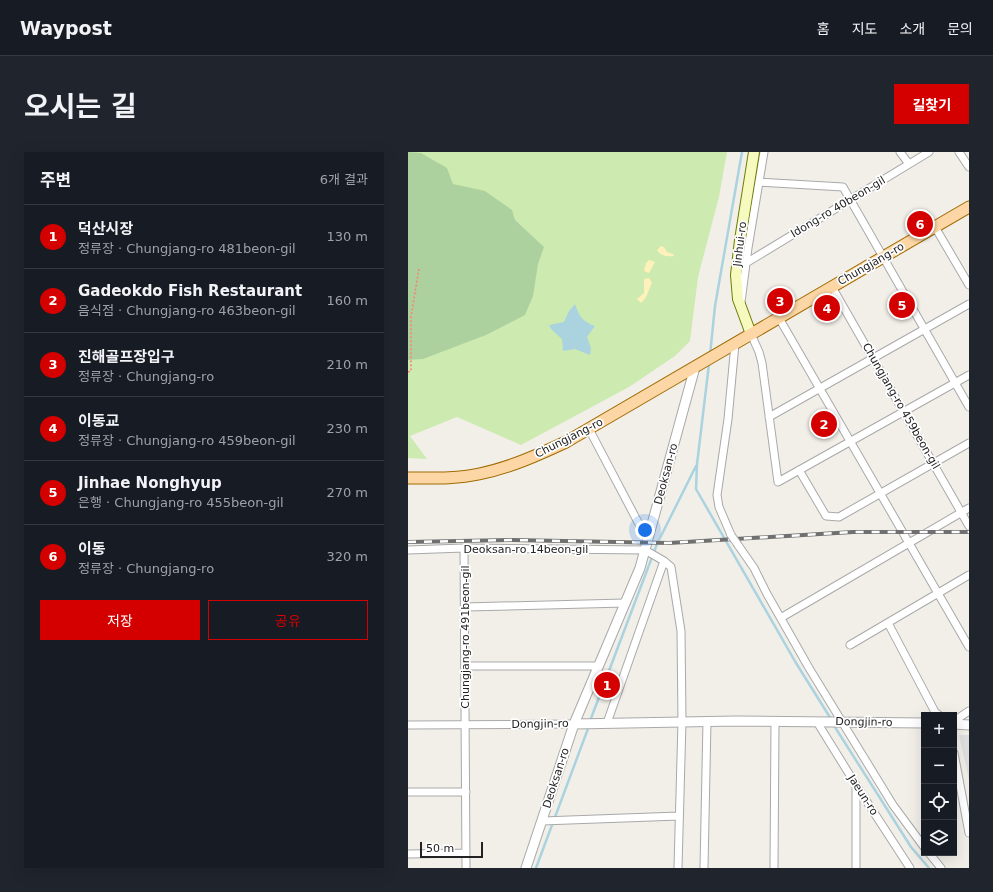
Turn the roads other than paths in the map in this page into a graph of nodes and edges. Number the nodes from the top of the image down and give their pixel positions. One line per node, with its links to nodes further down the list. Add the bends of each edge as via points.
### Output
1 (754, 152): 17 (main road, Jinhui-ro, via 736,275)
2 (764, 152): 8 (street)
3 (900, 152): 6 (street)
4 (929, 152): 6 (street, Idong-ro 40beon-gil)
5 (959, 152): 7 (street)
6 (909, 164): 9 (street, Idong-ro 40beon-gil)
7 (969, 167)
8 (759, 182): 9 (street, via 843,187); 13 (street)
9 (850, 200): 12 (street); 13 (street, Idong-ro 40beon-gil)
10 (969, 207): 11 (main road, Chungjang-ro)
11 (935, 227): 12 (main road, Chungjang-ro); 14 (street)
12 (882, 257): 15 (main road, Chungjang-ro); 19 (street)
13 (746, 262): 17 (street)
14 (969, 285)
15 (832, 287): 18 (main road, Chungjang-ro); 22 (street, Chungjang-ro 459beon-gil)
16 (969, 304): 19 (street)
17 (740, 310): 20 (main road, Jinhui-ro)
18 (779, 318): 20 (main road, Chungjang-ro); 26 (street)
19 (924, 330): 22 (street); 25 (street)
20 (751, 334): 21 (main road, Chungjang-ro); 29 (street, via 762,363)
21 (734, 345): 23 (main road, Chungjang-ro); 62 (street, bridge, via 728,419 717,495 719,507 731,535 754,568 783,625)
22 (873, 358): 26 (street); 28 (street, Chungjang-ro 459beon-gil)
23 (695, 368): 30 (main road, Chungjang-ro); 40 (street, Deoksan-ro)
24 (969, 374): 25 (street)
25 (955, 382): 27 (street); 28 (street)
26 (820, 389): 29 (street); 31 (street)
27 (969, 407)
28 (904, 411): 31 (street); 33 (street, Chungjang-ro 459beon-gil)
29 (769, 417): 34 (street, via 778,482)
30 (589, 429): 35 (main road, Chungjang-ro, via 533,457 481,474); 40 (street, via 640,526)
31 (850, 442): 34 (street); 36 (street)
32 (969, 443): 33 (street)
33 (933, 464): 36 (street); 38 (street, Chungjang-ro 459beon-gil)
34 (799, 470): 36 (street, via 826,516 839,517)
35 (408, 478)
36 (880, 494): 41 (street)
37 (969, 508): 38 (street)
38 (961, 512): 39 (street, Chungjang-ro 459beon-gil); 41 (street)
39 (969, 526)
40 (651, 527): 44 (street, Deoksan-ro)
41 (909, 543): 47 (street); 50 (street)
42 (464, 548): 43 (street, Deoksan-ro 14beon-gil); 44 (street, Deoksan-ro 14beon-gil); 49 (street, Chungjang-ro 491beon-gil)
43 (408, 550)
44 (645, 550): 45 (street); 48 (street, Deoksan-ro)
45 (664, 561): 59 (street, via 671,567 681,631); 64 (street)
46 (969, 575): 47 (street)
47 (938, 593): 51 (street); 53 (street)
48 (625, 603): 49 (street); 55 (street, Deoksan-ro)
49 (464, 607): 54 (street, Chungjang-ro 491beon-gil)
50 (784, 616)
51 (888, 623): 52 (street); 57 (street)
52 (850, 645)
53 (969, 647)
54 (465, 666): 55 (street); 69 (street, Chungjang-ro 491beon-gil)
55 (598, 666): 66 (street, Deoksan-ro)
56 (969, 711): 58 (street)
57 (936, 712)
58 (957, 719)
59 (682, 721): 60 (street, Dongjin-ro); 64 (street, Dongjin-ro); 75 (street)
60 (707, 721): 61 (street, Dongjin-ro); 85 (street)
61 (776, 721): 63 (street, Dongjin-ro); 86 (street)
62 (842, 721): 63 (street, Dongjin-ro); 65 (street, Dongjin-ro); 78 (street, via 893,805)
63 (817, 722): 72 (street, Jaeun-ro)
64 (607, 723): 66 (street, Dongjin-ro)
65 (921, 723)
66 (574, 724): 69 (street, Dongjin-ro); 76 (street, Deoksan-ro)
67 (957, 724): 70 (street)
68 (408, 725): 69 (street, Dongjin-ro)
69 (465, 725): 74 (street, Chungjang-ro 491beon-gil)
70 (969, 725)
71 (957, 769): 77 (street)
72 (856, 785): 87 (street); 88 (street, Jaeun-ro)
73 (408, 792): 74 (street)
74 (466, 792): 79 (street, Chungjang-ro 491beon-gil)
75 (680, 816): 76 (street); 84 (street)
76 (542, 821): 83 (street, Deoksan-ro)
77 (969, 832)
78 (921, 843)
79 (466, 853): 80 (street); 82 (street, Chungjang-ro 491beon-gil)
80 (408, 854)
81 (931, 856): 89 (street)
82 (466, 868)
83 (526, 868)
84 (678, 868)
85 (704, 868)
86 (774, 868)
87 (856, 868)
88 (910, 868)
89 (941, 868)

